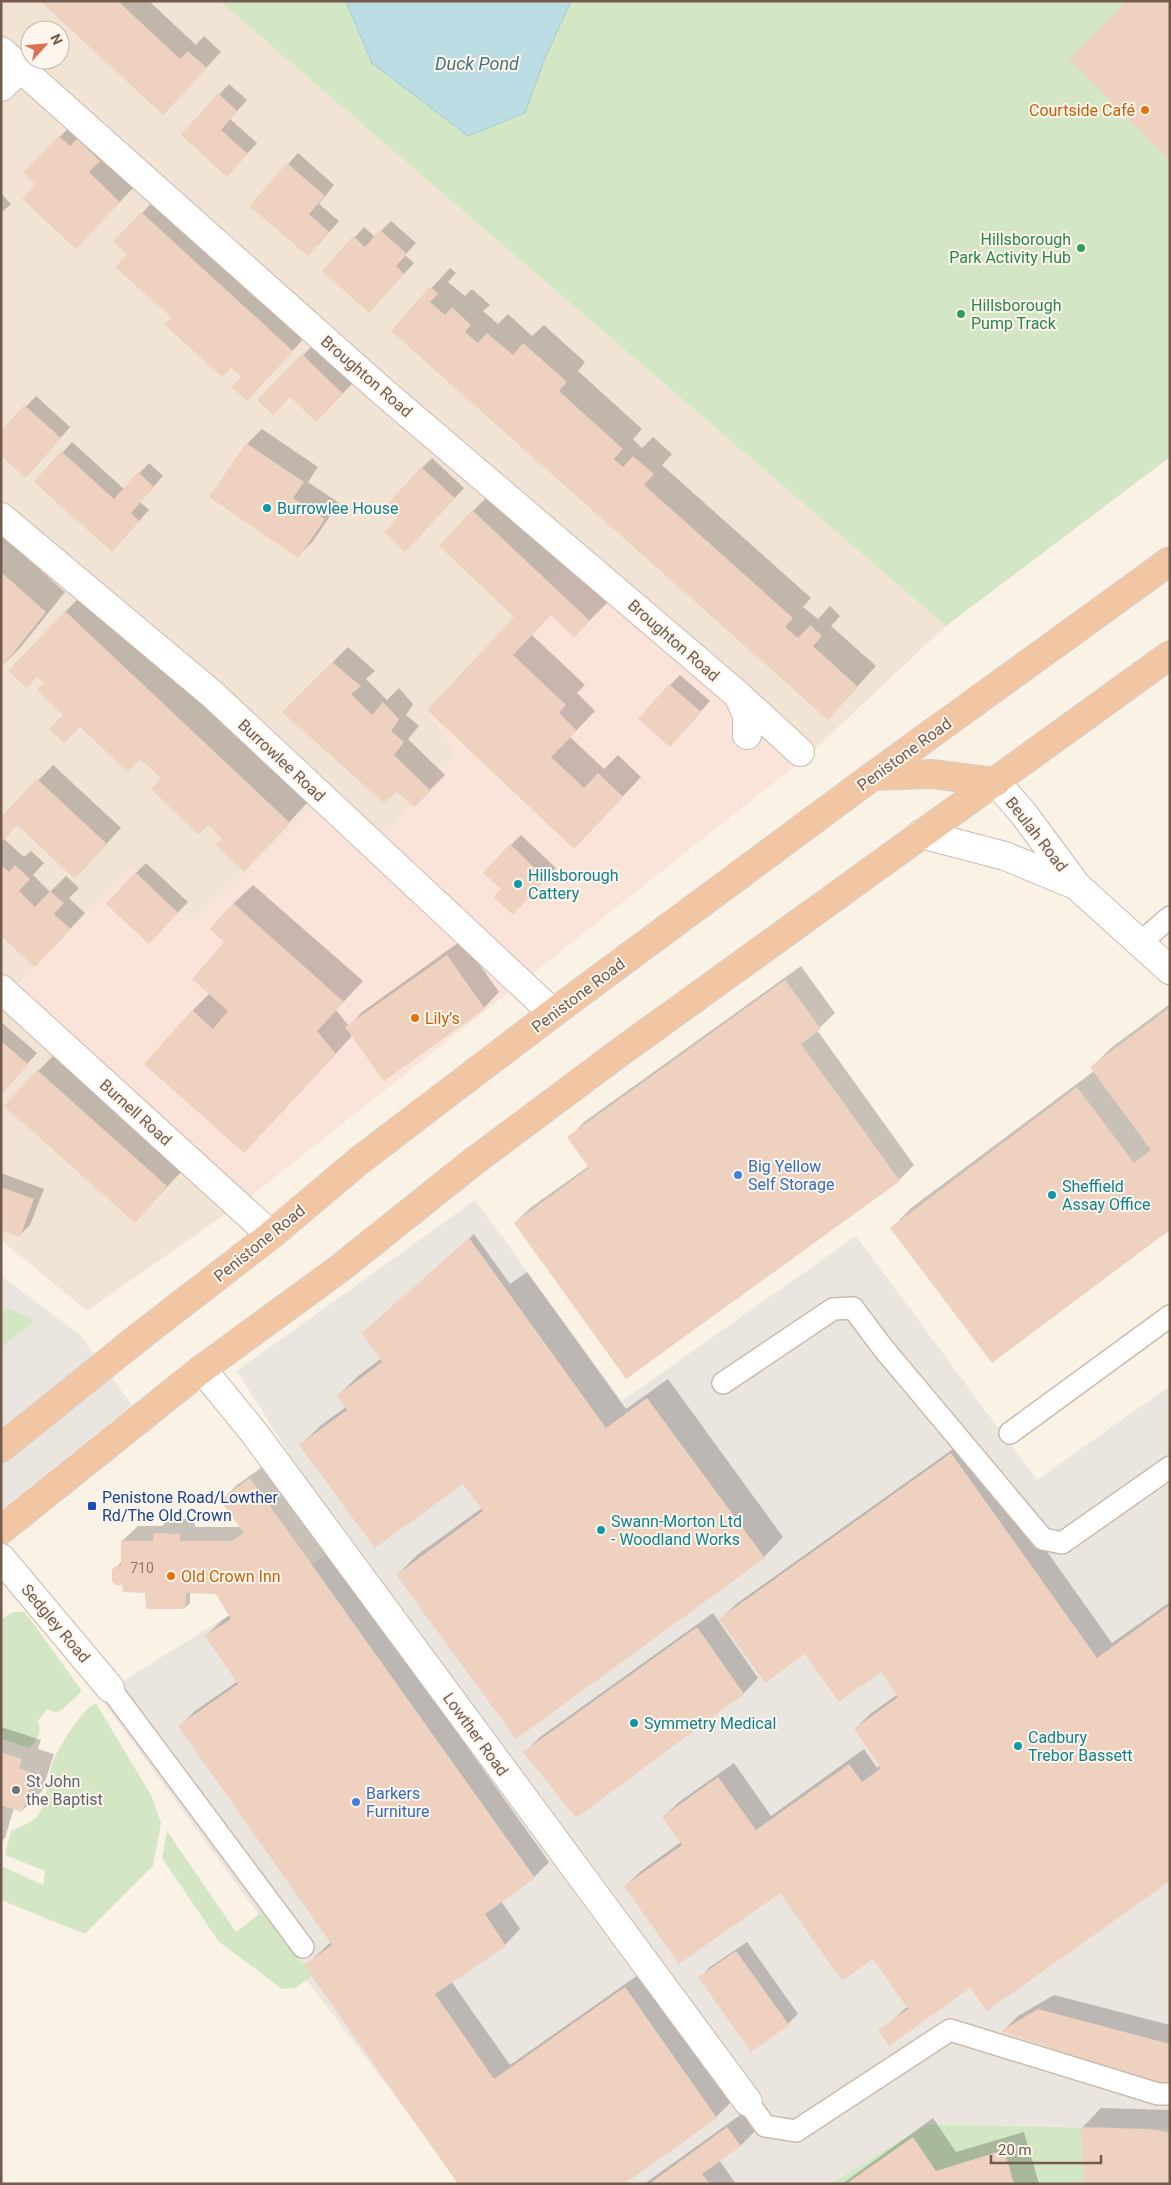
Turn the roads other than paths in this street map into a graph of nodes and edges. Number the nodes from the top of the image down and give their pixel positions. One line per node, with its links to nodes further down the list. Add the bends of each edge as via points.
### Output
1 (7, 69): 5 (street, Broughton Road)
2 (1, 517): 16 (street, Burrowlee Road, via 212,694)
3 (1170, 561): 8 (highway, Penistone Road)
4 (1170, 655): 9 (highway)
5 (738, 695): 6 (street, Broughton Road, via 747,715); 7 (street, Broughton Road)
6 (746, 735)
7 (800, 752)
8 (873, 776): 9 (highway, via 932,774); 16 (highway, Penistone Road)
9 (996, 782): 10 (highway); 11 (street, Beulah Road)
10 (921, 834): 11 (street, Beulah Road, via 1005,856); 19 (highway, via 619,1053 339,1269)
11 (1077, 886): 13 (street, Beulah Road)
12 (1170, 917): 13 (lane)
13 (1141, 942): 14 (street, Beulah Road)
14 (1170, 970)
15 (1, 989): 17 (street, Burnell Road)
16 (553, 1013): 17 (highway, Penistone Road, via 360,1160)
17 (271, 1235): 22 (highway, Penistone Road)
18 (1170, 1316): 21 (lane)
19 (202, 1369): 24 (highway); 29 (street, Lowther Road, via 255,1434)
20 (723, 1383): 23 (lane, via 833,1309 853,1308 1043,1538 1062,1543)
21 (1010, 1434)
22 (1, 1448)
23 (1170, 1467)
24 (1, 1530)
25 (1, 1558): 26 (street, Sedgley Road)
26 (110, 1688): 27 (lane)
27 (303, 1947)
28 (1170, 2094): 29 (lane, via 1158,2094 950,2030 796,2131 765,2126)
29 (748, 2102)

